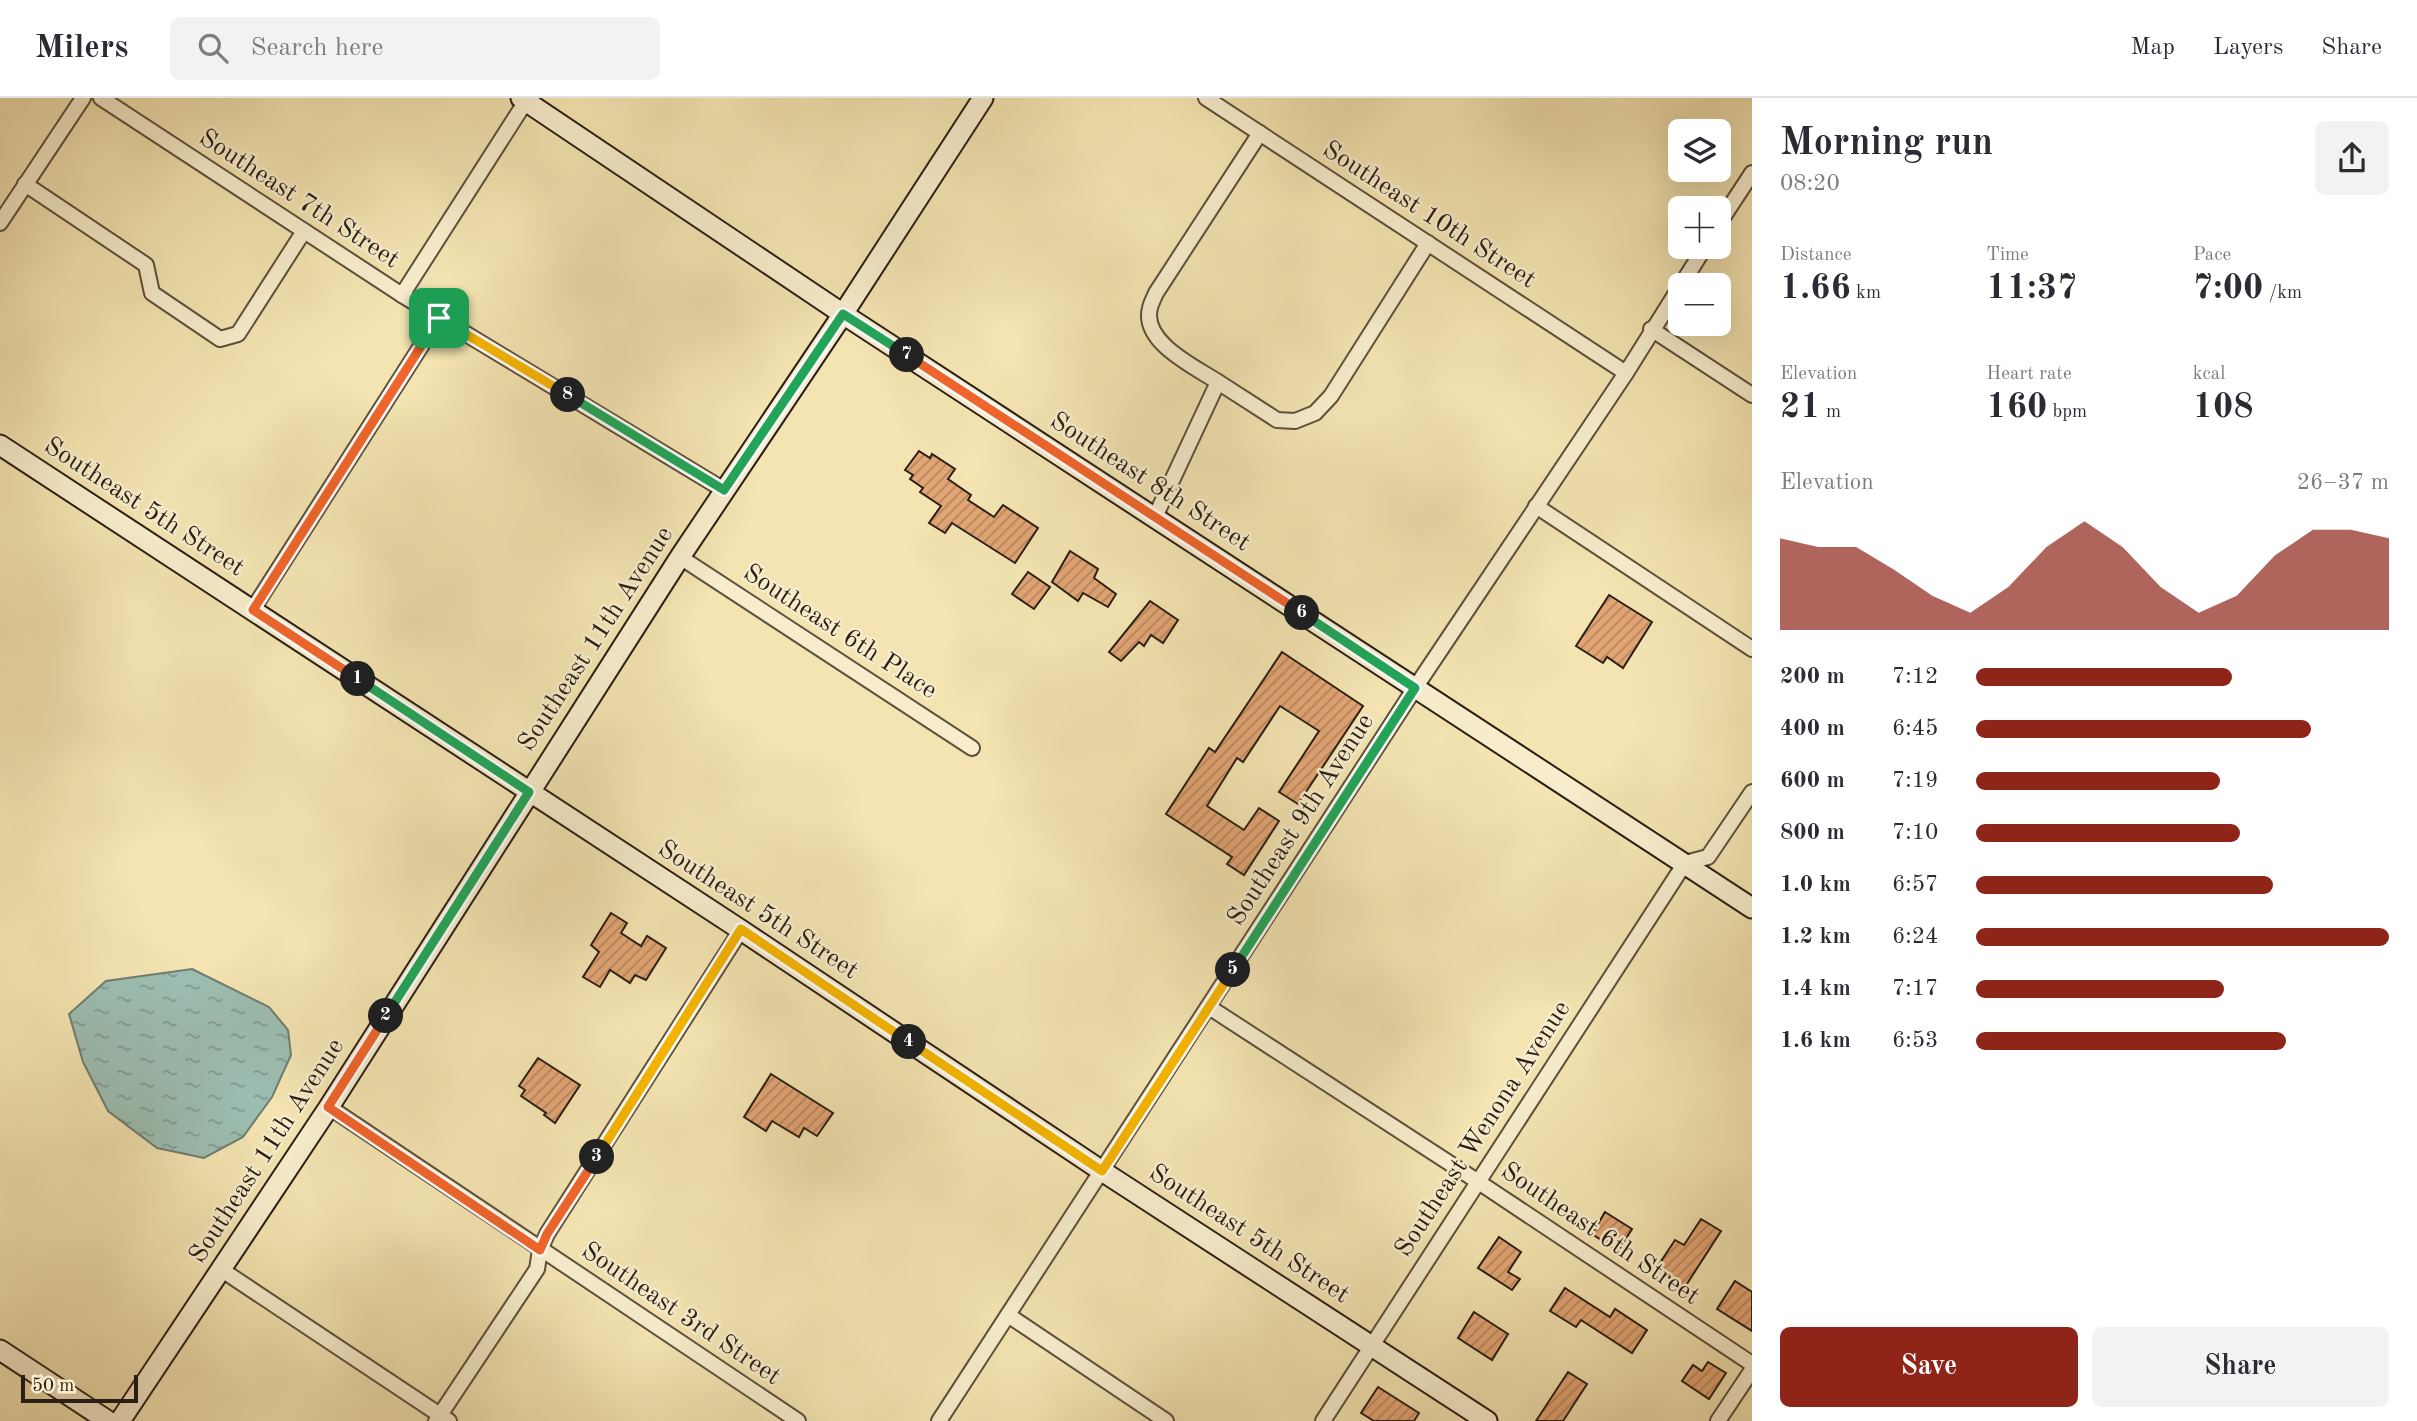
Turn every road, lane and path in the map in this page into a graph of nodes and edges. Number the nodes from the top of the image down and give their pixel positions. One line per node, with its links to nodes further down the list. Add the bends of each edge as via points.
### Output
1 (83, 98): 8 (street)
2 (101, 98): 11 (street, Southeast 7th Street)
3 (983, 98): 15 (street, Southeast 11th Avenue)
4 (1206, 98): 6 (street, Southeast 10th Street)
5 (524, 100): 14 (street); 15 (street, Southeast 8th Street)
6 (1260, 133): 12 (street, Southeast 10th Street); 19 (street, via 1156,293 1149,311 1162,345)
7 (1752, 173): 9 (street)
8 (25, 184): 10 (street); 11 (street, via 146,265 152,293 220,339 238,334)
9 (1731, 205)
10 (0, 223)
11 (304, 231): 14 (street, Southeast 7th Street)
12 (1428, 243): 18 (street, Southeast 10th Street); 19 (street, via 1331,396 1315,413 1295,421 1277,420)
13 (1696, 259): 17 (street, Southeast 9th Avenue)
14 (402, 295): 16 (street, Southeast 7th Street)
15 (843, 314): 22 (street, Southeast 11th Avenue); 24 (street, Southeast 8th Street)
16 (439, 318): 22 (street, Southeast 7th Street); 26 (street)
17 (1651, 329): 18 (street, Southeast 9th Avenue); 20 (street)
18 (1626, 373): 23 (street, Southeast 9th Avenue)
19 (1218, 382): 24 (street)
20 (1752, 396)
21 (0, 445): 26 (street, Southeast 5th Street)
22 (724, 490): 25 (street, Southeast 11th Avenue)
23 (1536, 506): 27 (street); 28 (street, Southeast 9th Avenue)
24 (1155, 517): 28 (street, Southeast 8th Street)
25 (680, 557): 29 (street, Southeast 6th Place); 30 (street, Southeast 11th Avenue)
26 (253, 610): 30 (street, Southeast 5th Street)
27 (1752, 649)
28 (1415, 688): 32 (street, Southeast 8th Street); 35 (street, Southeast 9th Avenue)
29 (972, 748)
30 (529, 792): 34 (street, Southeast 5th Street); 36 (street, Southeast 11th Avenue)
31 (1752, 792): 32 (street, via 1708,858)
32 (1685, 863): 33 (street, Southeast 8th Street); 38 (street, Southeast Wenona Avenue)
33 (1752, 908)
34 (741, 929): 37 (street, Southeast 5th Street); 39 (street)
35 (1209, 1007): 37 (street, Southeast 9th Avenue); 38 (street, Southeast 6th Street)
36 (328, 1107): 39 (street, Southeast 3rd Street); 40 (street, Southeast 11th Avenue)
37 (1102, 1171): 41 (street, Southeast 9th Avenue); 42 (street, Southeast 5th Street)
38 (1477, 1181): 42 (street, Southeast Wenona Avenue); 44 (street, Southeast 6th Street)
39 (540, 1250): 46 (street, via 537,1269); 49 (street, Southeast 3rd Street)
40 (222, 1270): 46 (street); 48 (street, Southeast 11th Avenue)
41 (1009, 1315): 50 (street, Southeast 9th Avenue); 51 (street)
42 (1371, 1346): 52 (street, Southeast Wenona Avenue); 53 (street, Southeast 5th Street)
43 (0, 1350): 47 (street)
44 (1752, 1364)
45 (1752, 1370): 54 (street)
46 (441, 1419)
47 (108, 1421)
48 (120, 1421)
49 (798, 1421)
50 (939, 1421)
51 (1166, 1421)
52 (1322, 1421)
53 (1487, 1421)
54 (1718, 1421)

